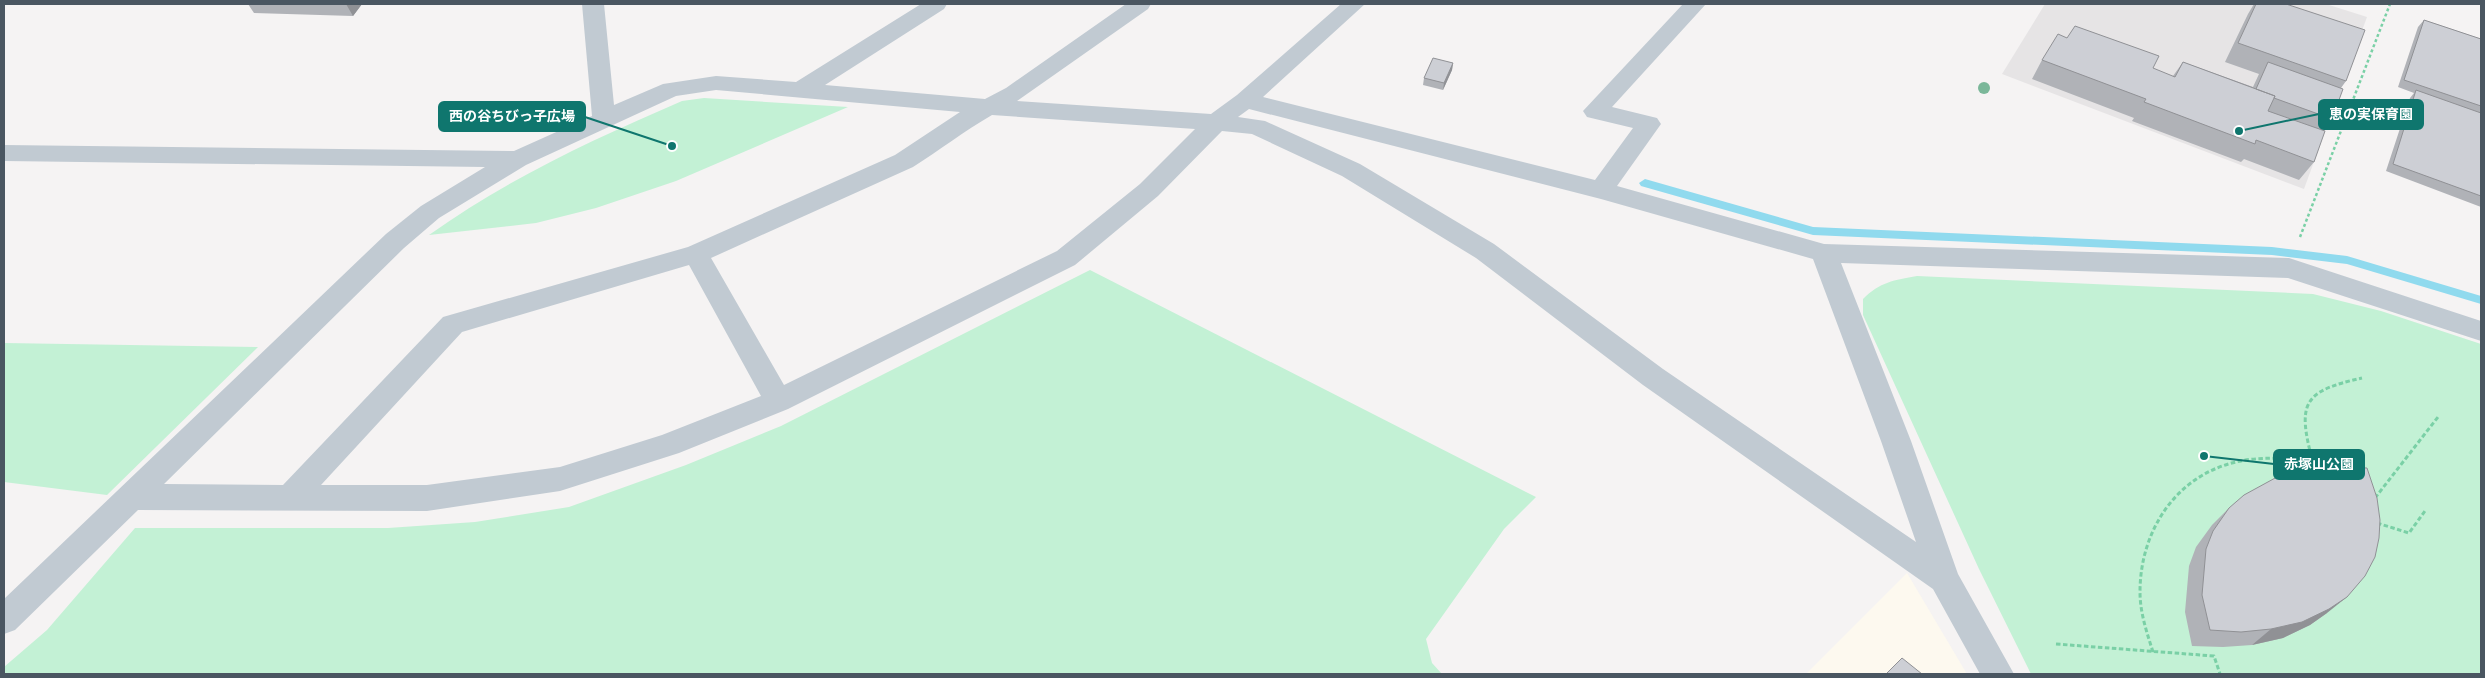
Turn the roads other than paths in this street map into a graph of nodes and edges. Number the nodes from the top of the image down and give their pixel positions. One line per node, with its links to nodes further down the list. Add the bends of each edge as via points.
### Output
1 (594, 4): 9 (street)
2 (936, 4): 6 (street)
3 (1140, 4): 8 (street, via 1014,93)
4 (1354, 4): 7 (street)
5 (1695, 4): 13 (street, via 1595,111 1649,124)
6 (802, 89): 8 (street); 9 (street, via 716,83 670,89)
7 (1245, 100): 10 (street); 13 (street)
8 (987, 107): 10 (street); 15 (street, via 904,161)
9 (604, 119): 12 (street)
10 (1216, 122): 17 (street, via 1149,190 1066,258); 20 (street, via 1257,127 1351,170 1485,251 1653,377)
11 (4, 153): 12 (street)
12 (517, 159): 18 (street, via 430,212 395,241)
13 (1601, 190): 14 (street)
14 (1824, 253): 16 (street, via 2289,268); 20 (street, via 1896,441)
15 (696, 254): 17 (street); 19 (street, via 453,324)
16 (2481, 331)
17 (778, 401): 19 (street, via 669,445 560,478 427,498)
18 (129, 497): 19 (street); 21 (street)
19 (290, 497)
20 (1944, 579): 22 (street)
21 (4, 620)
22 (1997, 674)

